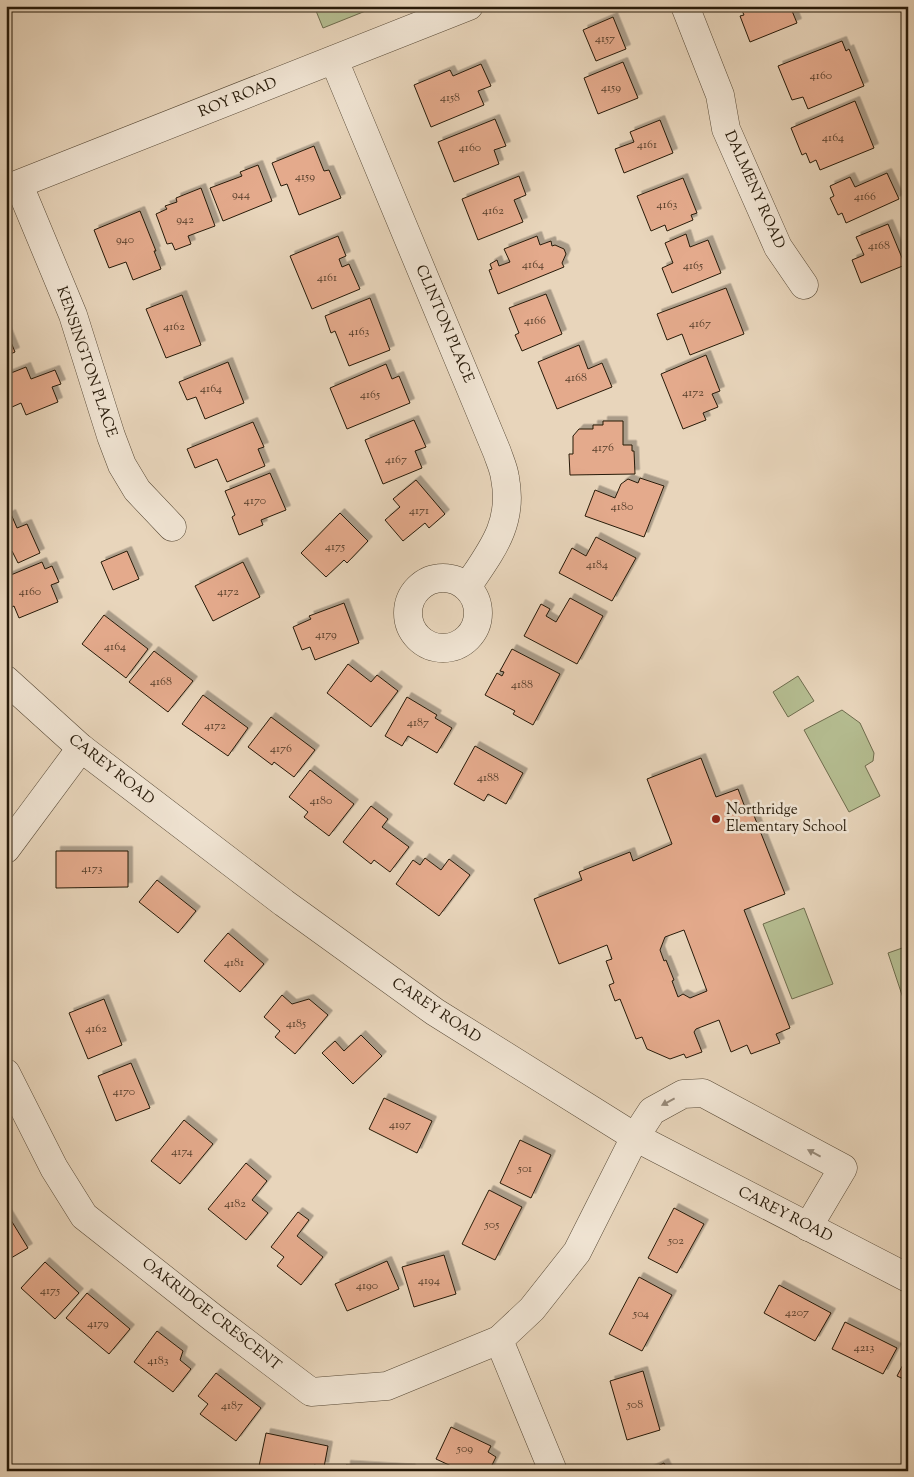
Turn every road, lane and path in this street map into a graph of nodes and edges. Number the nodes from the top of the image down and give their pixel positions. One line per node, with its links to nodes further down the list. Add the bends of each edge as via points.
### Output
1 (469, 6): 3 (street, ROY ROAD)
2 (685, 6): 5 (street, DALMENY ROAD, via 720,95 726,128 778,247)
3 (334, 60): 4 (street, ROY ROAD); 7 (street, CLINTON PLACE, via 505,477 508,498 505,523 493,549)
4 (12, 187): 6 (street, KENSINGTON PLACE, via 73,315 122,464 137,490)
5 (804, 285)
6 (172, 527)
7 (467, 587)
8 (6, 680): 9 (street, CAREY ROAD)
9 (81, 748): 10 (street); 12 (street, CAREY ROAD, via 284,903 435,1012)
10 (6, 849)
11 (6, 1073): 15 (street, OAKRIDGE CRESCENT, via 54,1168 84,1216 311,1392 387,1386)
12 (635, 1137): 13 (street, CAREY ROAD); 13 (street, OAKRIDGE CRESCENT, one-way to 12, via 848,1165 703,1093 683,1094 652,1111); 15 (street, OAKRIDGE CRESCENT, via 577,1252 532,1309)
13 (808, 1227): 14 (street, CAREY ROAD)
14 (908, 1278)
15 (499, 1340): 16 (street)
16 (552, 1471)

